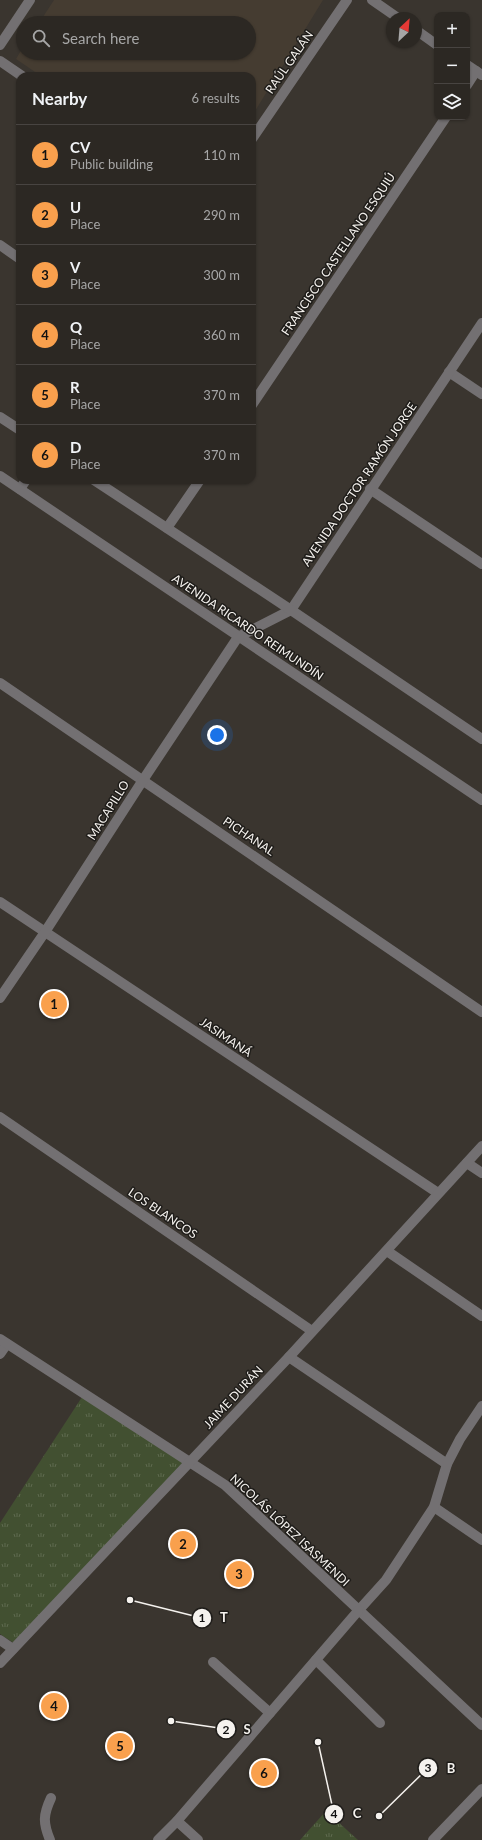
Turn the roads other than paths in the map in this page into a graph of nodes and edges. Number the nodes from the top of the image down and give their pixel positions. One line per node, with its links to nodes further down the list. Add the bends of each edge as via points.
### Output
1 (30, 0): 5 (street)
2 (347, 0): 16 (street, RAÚL GALÁN)
3 (372, 0): 4 (street)
4 (389, 12)
5 (19, 16)
6 (16, 21): 9 (street)
7 (422, 34): 8 (street)
8 (434, 43)
9 (0, 45)
10 (0, 61): 12 (street)
11 (470, 67): 13 (street)
12 (16, 72)
13 (479, 73): 14 (street)
14 (468, 84)
15 (444, 120): 22 (street, FRANCISCO CASTELLANO ESQUIÚ)
16 (256, 133)
17 (0, 245): 18 (street)
18 (16, 256)
19 (482, 323): 20 (street, AVENIDA DOCTOR RAMÓN JORGE)
20 (449, 372): 21 (street); 30 (street, AVENIDA DOCTOR RAMÓN JORGE)
21 (482, 394)
22 (256, 398)
23 (0, 417): 24 (street)
24 (16, 427)
25 (0, 476): 29 (street, AVENIDA RICARDO REIMUNDÍN)
26 (23, 484): 29 (street)
27 (100, 484): 31 (street)
28 (197, 484): 31 (street)
29 (20, 489): 34 (street, AVENIDA RICARDO REIMUNDÍN)
30 (370, 490): 32 (street); 33 (street, AVENIDA DOCTOR RAMÓN JORGE)
31 (167, 528): 33 (street)
32 (482, 564)
33 (291, 610): 34 (street, AVENIDA DOCTOR RAMÓN JORGE); 36 (street)
34 (238, 637): 37 (street, MACAPILLO); 38 (street, AVENIDA RICARDO REIMUNDÍN)
35 (0, 683): 37 (street, PICHANAL)
36 (482, 739)
37 (142, 780): 40 (street, MACAPILLO); 42 (street, PICHANAL)
38 (482, 800)
39 (0, 902): 40 (street, JASIMANÁ)
40 (45, 932): 41 (street, MACAPILLO); 47 (street, JASIMANÁ)
41 (0, 998)
42 (482, 1012)
43 (0, 1117): 50 (street, LOS BLANCOS)
44 (482, 1146): 45 (street, JAIME DURÁN)
45 (467, 1163): 46 (street); 47 (street, JAIME DURÁN)
46 (482, 1172)
47 (438, 1193): 48 (street, JAIME DURÁN)
48 (387, 1251): 49 (street); 50 (street, JAIME DURÁN)
49 (482, 1316)
50 (312, 1331): 53 (street, JAIME DURÁN)
51 (4, 1341): 52 (street); 55 (street, NICOLÁS LÓPEZ ISASMENDI)
52 (0, 1354)
53 (289, 1357): 55 (street, JAIME DURÁN); 56 (street)
54 (482, 1406): 56 (street)
55 (188, 1463): 59 (street, NICOLÁS LÓPEZ ISASMENDI, via 225,1485); 61 (street, JAIME DURÁN)
56 (447, 1464): 57 (street)
57 (434, 1507): 58 (street); 59 (street, via 386,1580)
58 (482, 1540)
59 (358, 1611): 62 (street); 67 (street, NICOLÁS LÓPEZ ISASMENDI)
60 (0, 1640): 61 (street)
61 (13, 1649): 64 (street, JAIME DURÁN)
62 (316, 1660): 65 (street); 66 (street)
63 (213, 1662): 65 (street)
64 (0, 1664)
65 (270, 1713): 70 (street)
66 (380, 1723)
67 (482, 1725)
68 (482, 1789): 74 (street)
69 (51, 1798): 71 (street, via 46,1809 44,1825)
70 (177, 1821): 72 (street); 73 (street)
71 (50, 1840)
72 (158, 1840)
73 (198, 1840)
74 (433, 1840)

